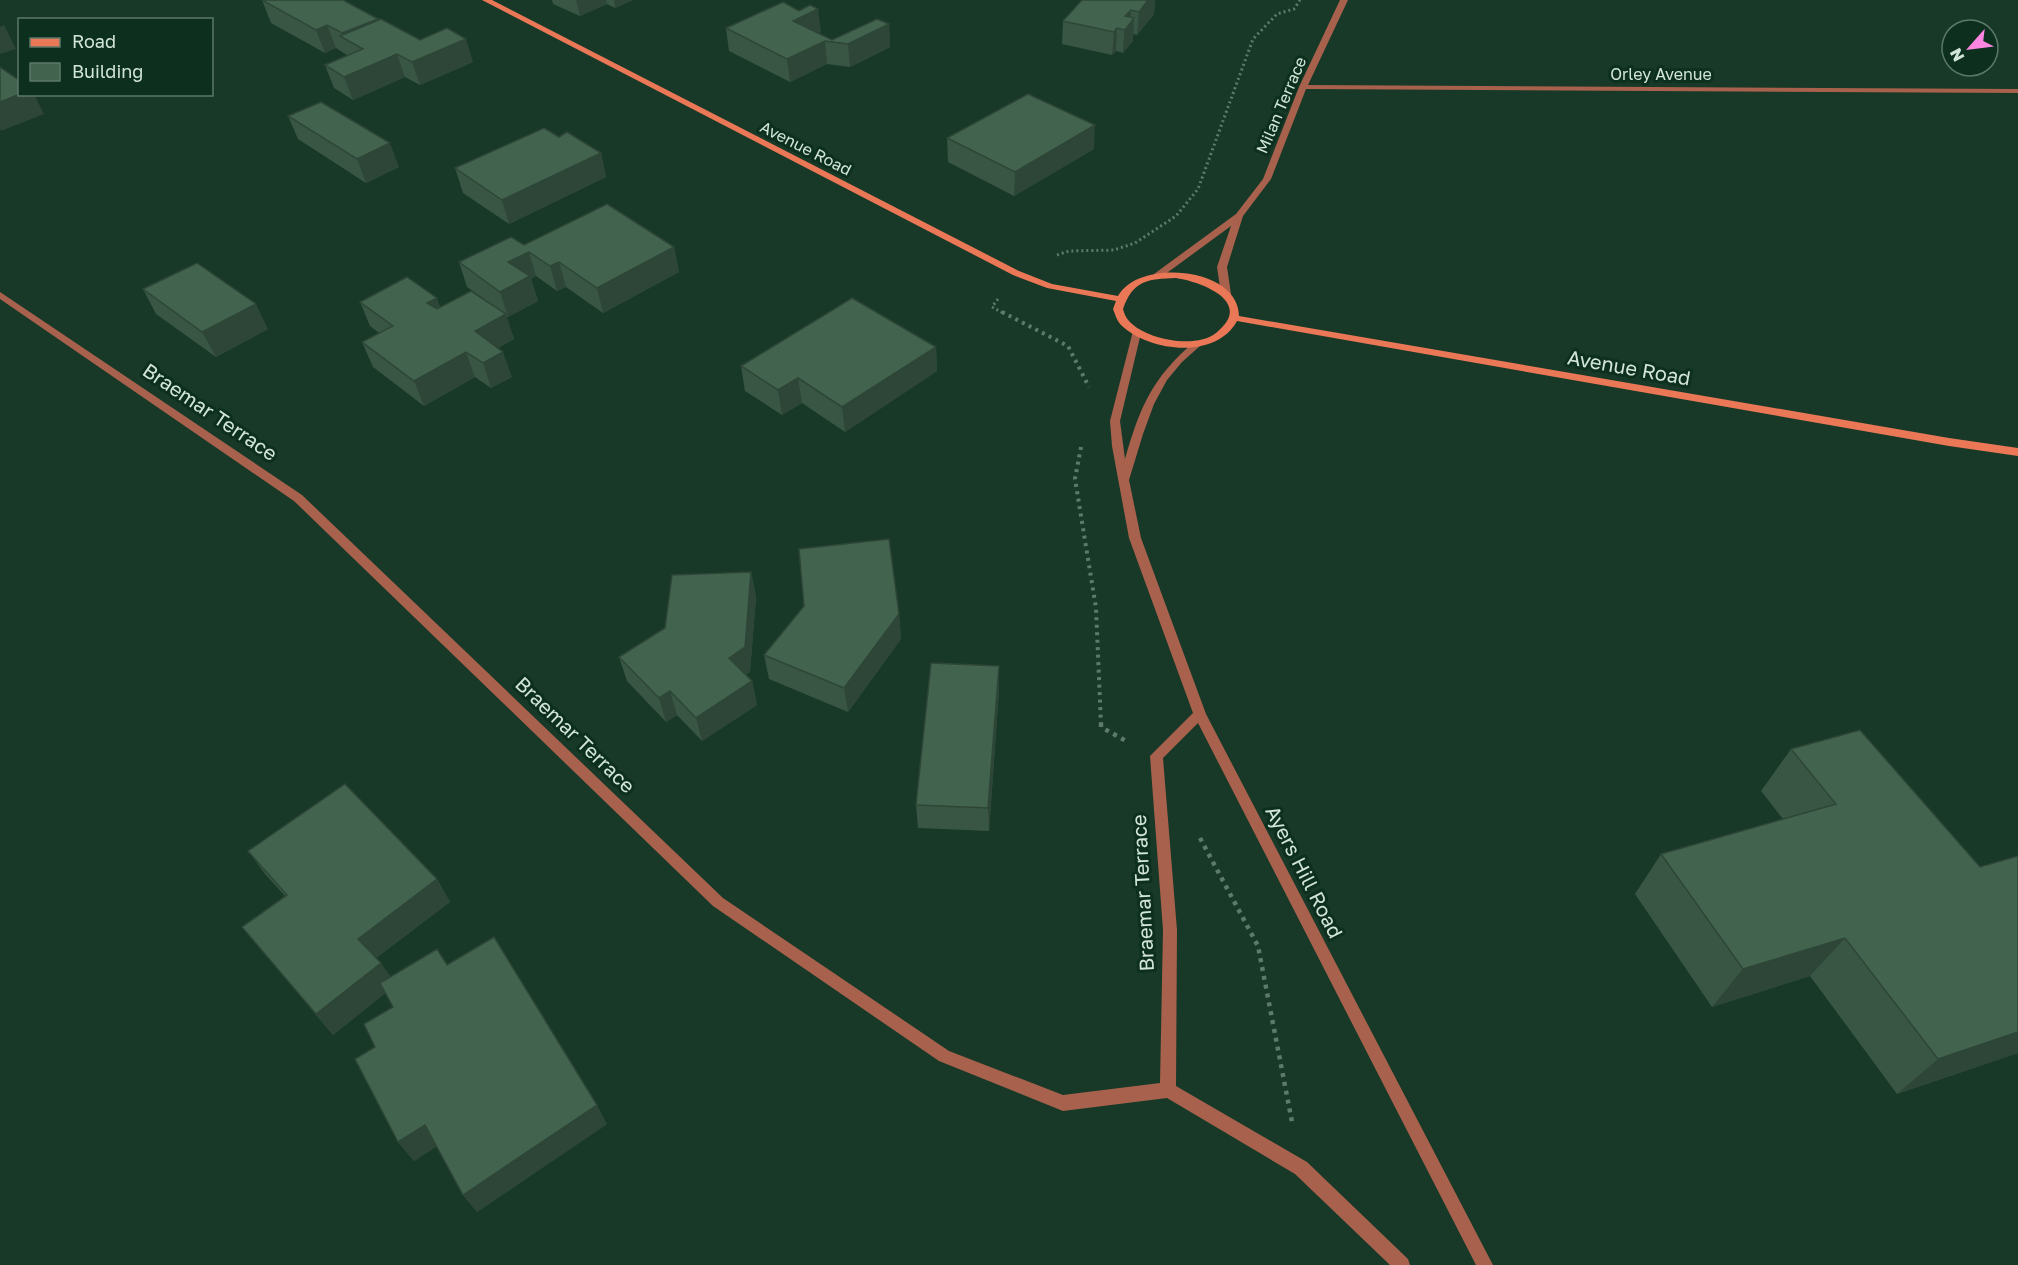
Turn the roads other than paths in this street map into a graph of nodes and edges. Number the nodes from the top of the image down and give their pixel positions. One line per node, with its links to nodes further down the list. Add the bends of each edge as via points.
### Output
1 (486, 0): 9 (street, Avenue Road, via 1016,273 1050,286)
2 (1344, 0): 3 (street, Milan Terrace)
3 (1304, 87): 4 (street, Orley Avenue); 5 (street, Milan Terrace, via 1267,179)
4 (2018, 91)
5 (1239, 216): 6 (street, Milan Terrace); 7 (street, Milan Terrace, via 1222,267)
6 (1157, 276): 7 (street, via 1196,278); 9 (street, via 1141,280)
7 (1226, 294): 10 (street)
8 (0, 295): 16 (street, Braemar Terrace, via 298,498 718,902 944,1056 1063,1103)
9 (1120, 298): 11 (street, via 1118,311)
10 (1234, 318): 12 (street, via 1228,329); 13 (street, Avenue Road)
11 (1136, 333): 12 (street, via 1153,341); 14 (street, Ayers Hill Road, via 1115,421)
12 (1197, 344): 14 (street, Ayers Hill Road, via 1159,385 1143,418)
13 (2018, 452)
14 (1124, 482): 15 (street, Ayers Hill Road, via 1135,538)
15 (1200, 714): 16 (street, Braemar Terrace, via 1156,756 1170,930); 18 (street, Ayers Hill Road)
16 (1167, 1090): 17 (street, via 1301,1167)
17 (1402, 1265)
18 (1485, 1265)

